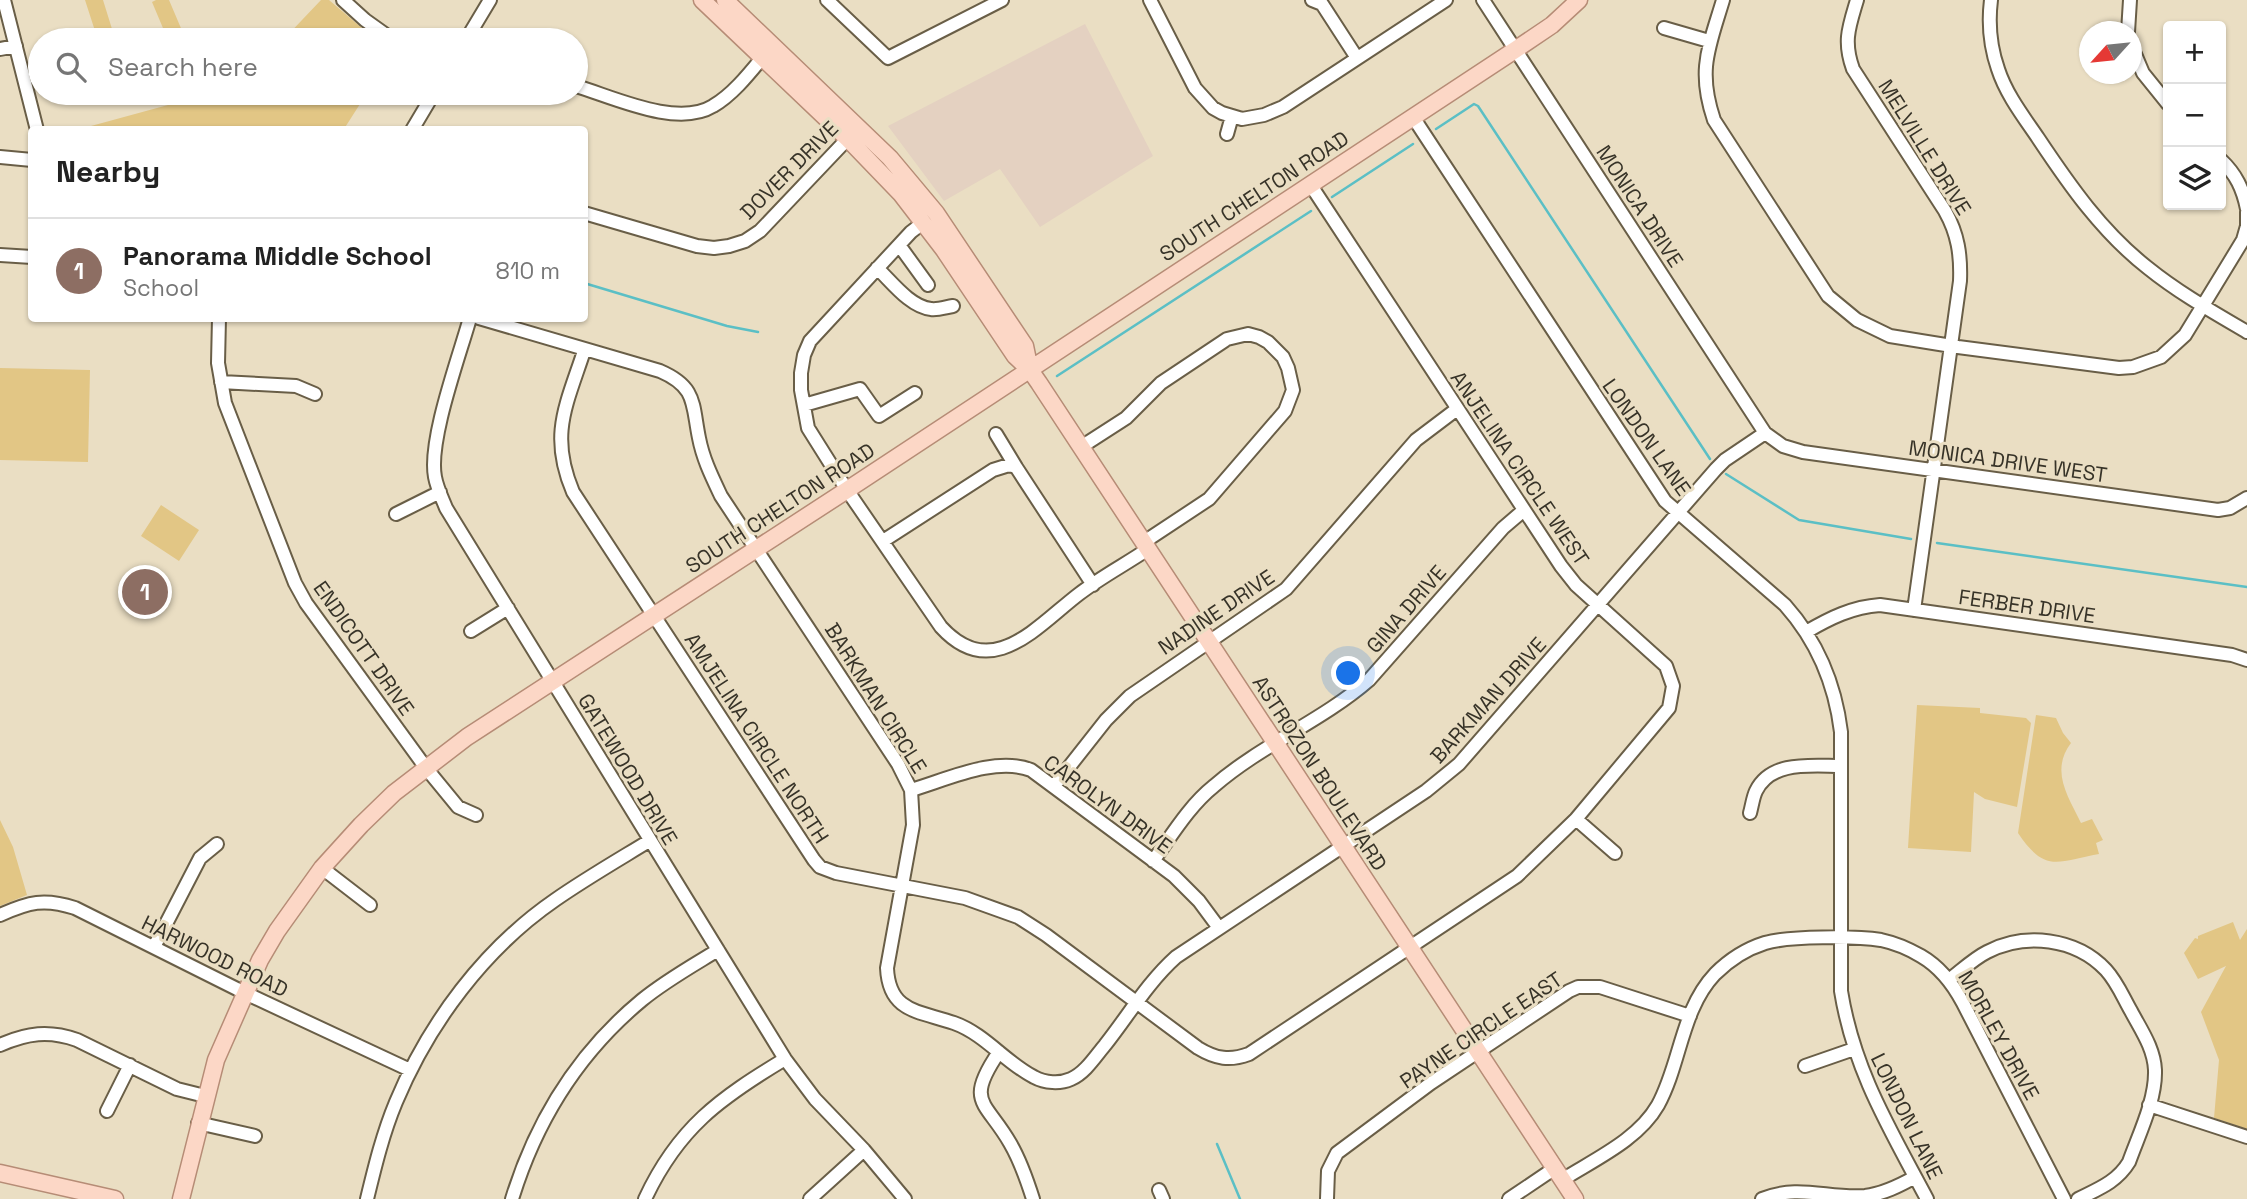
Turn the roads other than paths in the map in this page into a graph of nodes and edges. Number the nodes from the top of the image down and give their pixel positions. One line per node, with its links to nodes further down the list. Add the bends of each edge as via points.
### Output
1 (4, 0): 22 (street)
2 (343, 0): 18 (street)
3 (491, 0): 19 (street)
4 (702, 0): 25 (main road, ASTROZON BOULEVARD)
5 (725, 0): 25 (main road, ASTROZON BOULEVARD)
6 (827, 0): 7 (street, via 888,58)
7 (1002, 0)
8 (1150, 0): 33 (street, via 1199,96)
9 (1312, 0): 26 (street, via 1322,4)
10 (1447, 0): 26 (street)
11 (1483, 0): 24 (street, MONICA DRIVE)
12 (1579, 0): 24 (main road, SOUTH CHELTON ROAD)
13 (1723, 0): 21 (street)
14 (1857, 0): 57 (street, MELVILLE DRIVE, via 1846,46 1853,69 1945,211 1959,243 1960,281)
15 (1991, 0): 52 (street, via 1990,36 1999,71 2016,106 2072,189 2127,250)
16 (2130, 0): 17 (street)
17 (2129, 21)
18 (376, 28)
19 (474, 28)
20 (1664, 28): 21 (street)
21 (1709, 41): 57 (street, via 1706,88 1714,120 1828,296 1857,320 1890,335)
22 (16, 46): 23 (street); 29 (street)
23 (0, 50)
24 (1515, 50): 34 (main road, SOUTH CHELTON ROAD); 65 (street, MONICA DRIVE)
25 (768, 51): 28 (street, via 726,97 702,111 668,114); 37 (main road, ASTROZON BOULEVARD)
26 (1357, 58): 33 (street, via 1272,113)
27 (2142, 71): 30 (street)
28 (588, 90)
29 (28, 94)
30 (2163, 98)
31 (31, 105): 35 (street)
32 (427, 105): 36 (street)
33 (1232, 117): 38 (street)
34 (1413, 117): 42 (main road, SOUTH CHELTON ROAD); 75 (street, LONDON LANE, via 1657,491)
35 (36, 126)
36 (414, 126)
37 (853, 133): 44 (street, DOVER DRIVE, via 760,231 729,246 697,246); 45 (main road, ASTROZON BOULEVARD); 59 (main road, ASTROZON BOULEVARD, via 904,173 936,213 1025,346)
38 (1227, 134)
39 (0, 157): 40 (street)
40 (28, 160)
41 (2226, 166): 43 (street, via 2244,194)
42 (1310, 184): 59 (main road, SOUTH CHELTON ROAD); 64 (street, ANJELINA CIRCLE WEST)
43 (2247, 211): 52 (street, via 2243,240)
44 (588, 214)
45 (924, 222): 46 (street); 59 (main road, ASTROZON BOULEVARD, via 1015,356)
46 (899, 245): 49 (street); 50 (street)
47 (0, 256): 48 (street)
48 (28, 257)
49 (877, 268): 51 (street, via 925,307); 63 (street, via 810,341 801,373)
50 (928, 285)
51 (953, 306)
52 (2203, 306): 56 (street); 57 (street, via 2173,348 2133,367)
53 (219, 322): 60 (street, ENDICOTT DRIVE)
54 (469, 322): 71 (street, GATEWOOD DRIVE, via 437,436 435,477)
55 (492, 322): 58 (street, BARKMAN CIRCLE)
56 (2247, 332)
57 (1950, 346): 69 (street, MELVILLE DRIVE)
58 (584, 351): 78 (street, BARKMAN CIRCLE, via 660,372 688,389 708,469); 83 (street, AMJELINA CIRCLE NORTH, via 560,436 565,472 573,492)
59 (1030, 370): 67 (main road, ASTROZON BOULEVARD); 70 (main road, SOUTH CHELTON ROAD)
60 (221, 383): 62 (street, via 296,386); 91 (street, ENDICOTT DRIVE, via 229,415 295,583)
61 (915, 393): 63 (street, via 879,416 860,389)
62 (315, 394)
63 (804, 405): 70 (street, via 808,428)
64 (1457, 409): 73 (street, ANJELINA CIRCLE WEST); 86 (street, NADINE DRIVE, via 1416,440 1286,589)
65 (1765, 433): 69 (street, MONICA DRIVE WEST, via 1792,449); 75 (street, BARKMAN DRIVE, via 1725,460)
66 (996, 434): 68 (street)
67 (1082, 447): 77 (main road, ASTROZON BOULEVARD); 77 (street, via 1126,418 1153,388 1227,339 1248,334 1259,337 1283,357 1293,390 1285,411 1209,499)
68 (1016, 467): 76 (street, via 993,470); 79 (street)
69 (1934, 471): 72 (street, MONICA DRIVE WEST, via 2218,510); 82 (street, MELVILLE DRIVE)
70 (847, 490): 76 (street); 78 (main road, SOUTH CHELTON ROAD)
71 (440, 492): 74 (street); 81 (street, GATEWOOD DRIVE)
72 (2247, 498)
73 (1524, 510): 80 (street, ANJELINA CIRCLE WEST, via 1568,576); 89 (street, GINA DRIVE, via 1369,680)
74 (396, 514)
75 (1678, 514): 80 (street, BARKMAN DRIVE); 85 (street, LONDON LANE, via 1771,592)
76 (883, 541): 79 (street, via 941,627 958,642 978,650 1017,643)
77 (1146, 546): 79 (street); 86 (main road, ASTROZON BOULEVARD)
78 (757, 548): 83 (main road, SOUTH CHELTON ROAD); 93 (street, BARKMAN CIRCLE)
79 (1093, 584)
80 (1599, 605): 96 (street, ANJELINA CIRCLE WEST, via 1666,666 1673,696 1662,719); 99 (street, BARKMAN DRIVE, via 1459,765)
81 (508, 608): 84 (street); 88 (street, GATEWOOD DRIVE)
82 (1914, 610): 85 (street, FERBER DRIVE, via 1867,606 1832,617); 87 (street, FERBER DRIVE)
83 (654, 615): 88 (main road, SOUTH CHELTON ROAD); 103 (street, AMJELINA CIRCLE NORTH, via 820,867)
84 (471, 631)
85 (1806, 632): 90 (street, LONDON LANE, via 1834,689)
86 (1208, 641): 89 (main road, ASTROZON BOULEVARD); 92 (street, NADINE DRIVE, via 1123,702)
87 (2247, 660)
88 (553, 682): 91 (main road, SOUTH CHELTON ROAD); 97 (street, GATEWOOD DRIVE)
89 (1276, 743): 99 (main road, ASTROZON BOULEVARD); 101 (street, GINA DRIVE, via 1203,795)
90 (1841, 766): 94 (street, via 1779,770 1756,790); 107 (street, LONDON LANE)
91 (426, 768): 95 (street, ENDICOTT DRIVE, via 458,807); 102 (main road, SOUTH CHELTON ROAD, via 394,793)
92 (1054, 786): 93 (street, CAROLYN DRIVE, via 1020,766 999,765); 101 (street, CAROLYN DRIVE)
93 (911, 790): 103 (street, BARKMAN CIRCLE, via 913,825)
94 (1750, 813)
95 (476, 816)
96 (1576, 819): 100 (street); 109 (street, ANJELINA CIRCLE WEST, via 1504,887)
97 (649, 841): 110 (street, GATEWOOD DRIVE); 124 (street, via 555,900 505,942 475,972)
98 (217, 844): 108 (street, via 200,859)
99 (1343, 846): 106 (street, BARKMAN DRIVE); 109 (main road, ASTROZON BOULEVARD)
100 (1615, 853)
101 (1153, 860): 106 (street, CAROLYN DRIVE, via 1191,892)
102 (322, 868): 104 (street); 112 (main road, SOUTH CHELTON ROAD, via 277,931)
103 (903, 886): 113 (street, AMJELINA CIRCLE NORTH, via 965,898 1018,917); 120 (street, BARKMAN CIRCLE, via 887,968 895,996 917,1013 962,1026)
104 (370, 905)
105 (0, 915): 108 (street, HARWOOD ROAD, via 40,901 56,902)
106 (1219, 928): 113 (street, BARKMAN DRIVE, via 1168,965)
107 (1840, 939): 111 (street, MORLEY DRIVE, via 1895,944 1923,957); 115 (street, MORLEY DRIVE, via 1780,940 1753,947 1713,977); 118 (street, LONDON LANE, via 1841,991)
108 (154, 947): 112 (street, HARWOOD ROAD)
109 (1410, 948): 113 (street, ANJELINA CIRCLE WEST, via 1239,1058 1208,1054); 119 (main road, ASTROZON BOULEVARD)
110 (718, 950): 121 (street, GATEWOOD DRIVE); 138 (street, via 643,999 582,1059 541,1125)
111 (1949, 981): 114 (street, via 2001,946 2054,942 2104,968); 148 (street, MORLEY DRIVE)
112 (244, 993): 124 (street, HARWOOD ROAD); 125 (main road, SOUTH CHELTON ROAD)
113 (1138, 1003): 120 (street, BARKMAN CIRCLE, via 1089,1065 1071,1079 1043,1081)
114 (2133, 1016): 116 (street); 126 (street, via 2154,1059)
115 (1690, 1017): 119 (street, PAYNE CIRCLE EAST, via 1600,987 1578,987); 133 (street, MORLEY DRIVE, via 1664,1092 1649,1118 1627,1138)
116 (2120, 1023)
117 (0, 1045): 122 (street, via 33,1033 61,1034)
118 (1854, 1049): 123 (street, LONDON LANE); 134 (street, LONDON LANE)
119 (1478, 1051): 133 (main road, ASTROZON BOULEVARD); 143 (street, PAYNE CIRCLE EAST, via 1338,1153 1332,1160)
120 (999, 1052): 142 (street, via 984,1075 983,1102 1011,1144)
121 (785, 1059): 131 (street, GATEWOOD DRIVE, via 815,1099); 139 (street, via 708,1110 670,1153)
122 (130, 1065): 125 (street, via 177,1089); 127 (street)
123 (1805, 1066)
124 (410, 1070): 137 (street)
125 (205, 1096): 128 (main road, SOUTH CHELTON ROAD)
126 (2149, 1105): 130 (street); 149 (street, via 2124,1171)
127 (107, 1111)
128 (198, 1123): 129 (street); 136 (main road, SOUTH CHELTON ROAD)
129 (255, 1136)
130 (2247, 1137)
131 (864, 1150): 140 (street); 141 (street, GATEWOOD DRIVE)
132 (0, 1173): 135 (main road)
133 (1559, 1174): 144 (street, MORLEY DRIVE); 145 (main road, ASTROZON BOULEVARD)
134 (1915, 1177): 146 (street, via 1863,1197 1799,1191); 147 (street, LONDON LANE)
135 (115, 1199)
136 (181, 1199)
137 (367, 1199)
138 (512, 1199)
139 (645, 1199)
140 (810, 1199)
141 (905, 1199)
142 (1033, 1199)
143 (1327, 1199)
144 (1509, 1199)
145 (1575, 1199)
146 (1762, 1199)
147 (1927, 1199)
148 (2064, 1199)
149 (2078, 1199)

